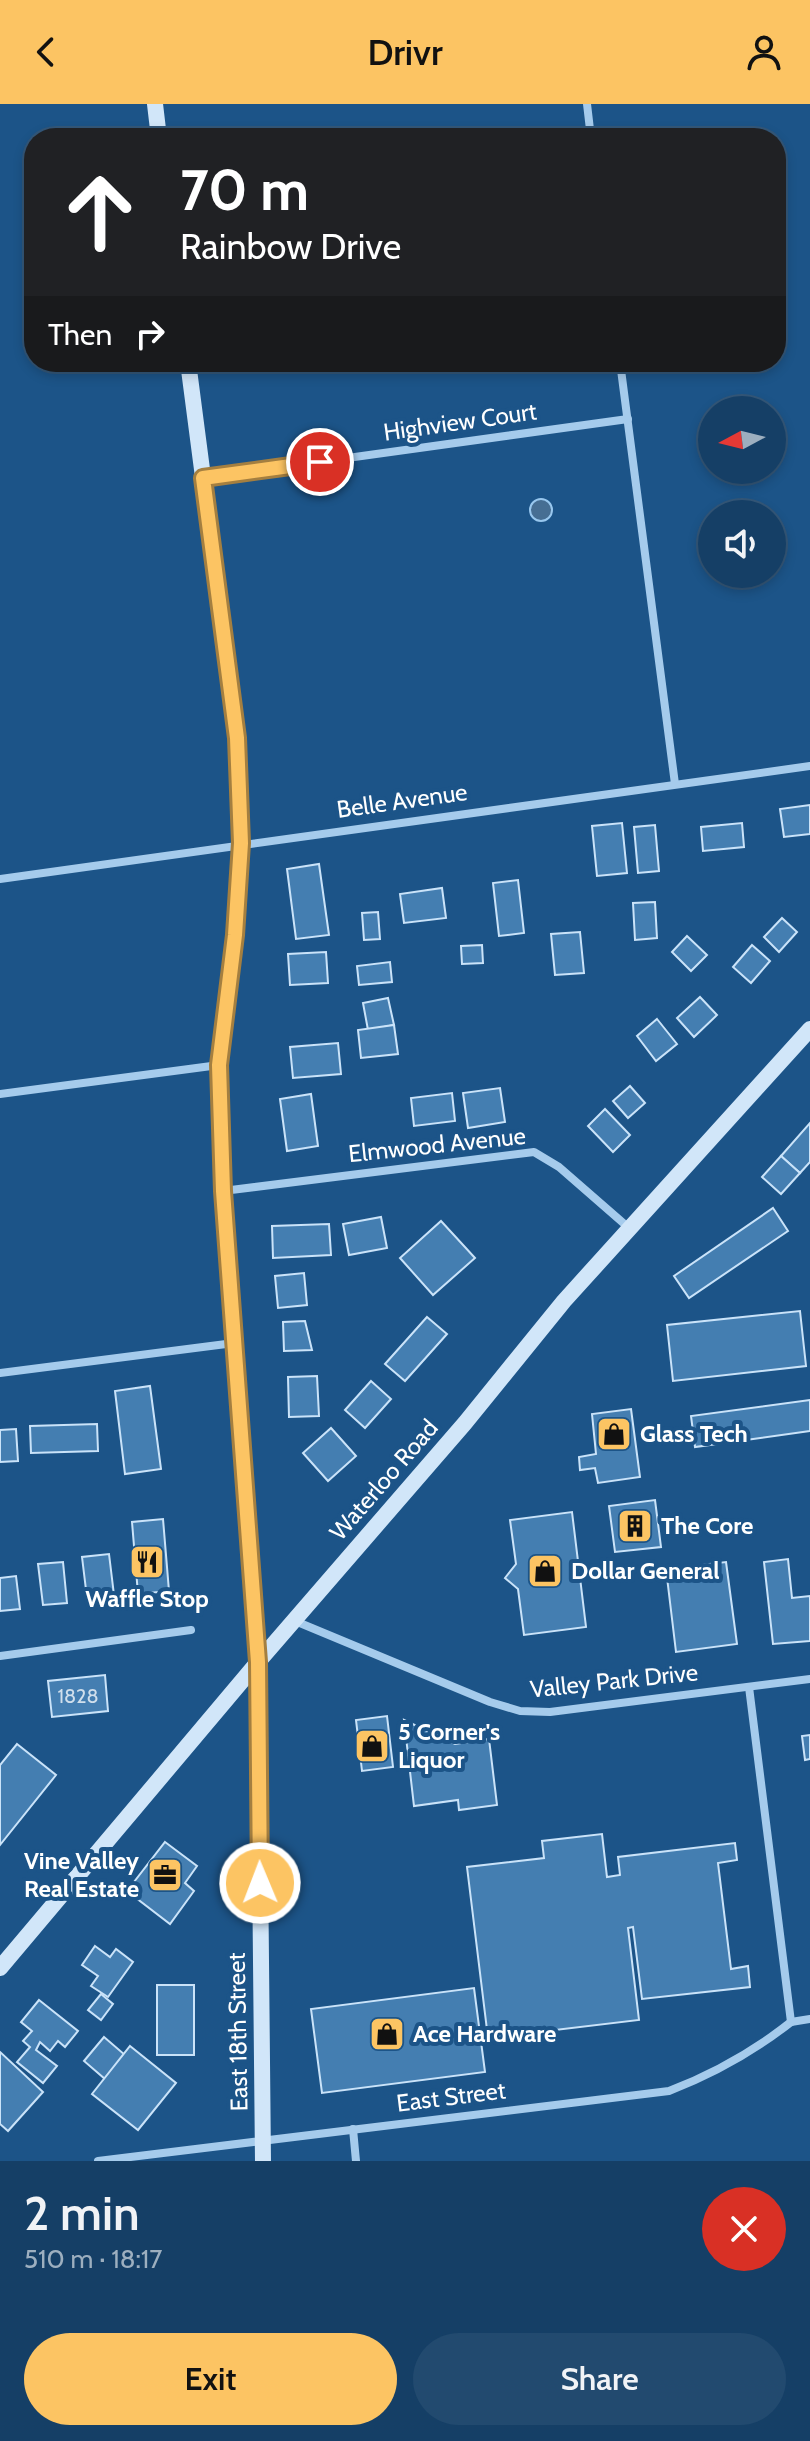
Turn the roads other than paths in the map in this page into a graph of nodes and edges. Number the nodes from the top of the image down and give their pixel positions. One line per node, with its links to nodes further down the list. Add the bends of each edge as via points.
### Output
1 (155, 104): 3 (main road)
2 (587, 104): 4 (street)
3 (158, 128)
4 (590, 128)
5 (189, 372): 8 (main road, East 18th Street)
6 (621, 372): 7 (street)
7 (628, 419): 8 (street, Highview Court); 10 (street)
8 (203, 478): 11 (main road, East 18th Street, via 237,738)
9 (810, 766): 10 (street, Belle Avenue)
10 (675, 784): 11 (street, Belle Avenue)
11 (241, 843): 12 (street, Belle Avenue); 14 (main road, East 18th Street)
12 (0, 879)
13 (810, 1029): 17 (main road, Waterloo Road)
14 (219, 1065): 15 (street); 16 (main road, East 18th Street)
15 (0, 1094)
16 (223, 1191): 17 (street, Elmwood Avenue, via 534,1152); 18 (main road, East 18th Street)
17 (629, 1228): 20 (main road, Waterloo Road)
18 (234, 1343): 19 (street); 23 (main road, East 18th Street)
19 (0, 1373)
20 (294, 1620): 23 (main road, Waterloo Road); 25 (street, Valley Park Drive, via 520,1711 550,1712)
21 (191, 1630): 22 (street)
22 (0, 1656)
23 (258, 1662): 26 (main road, Waterloo Road); 30 (main road, East 18th Street)
24 (810, 1679): 25 (street, Valley Park Drive)
25 (749, 1687): 28 (street)
26 (0, 1968)
27 (810, 2019): 28 (street)
28 (791, 2022): 29 (street, East Street, via 711,2074 669,2091)
29 (353, 2129): 30 (street, East Street); 33 (street)
30 (263, 2140): 31 (street, East Street); 32 (main road, East 18th Street)
31 (98, 2161)
32 (263, 2161)
33 (356, 2161)

